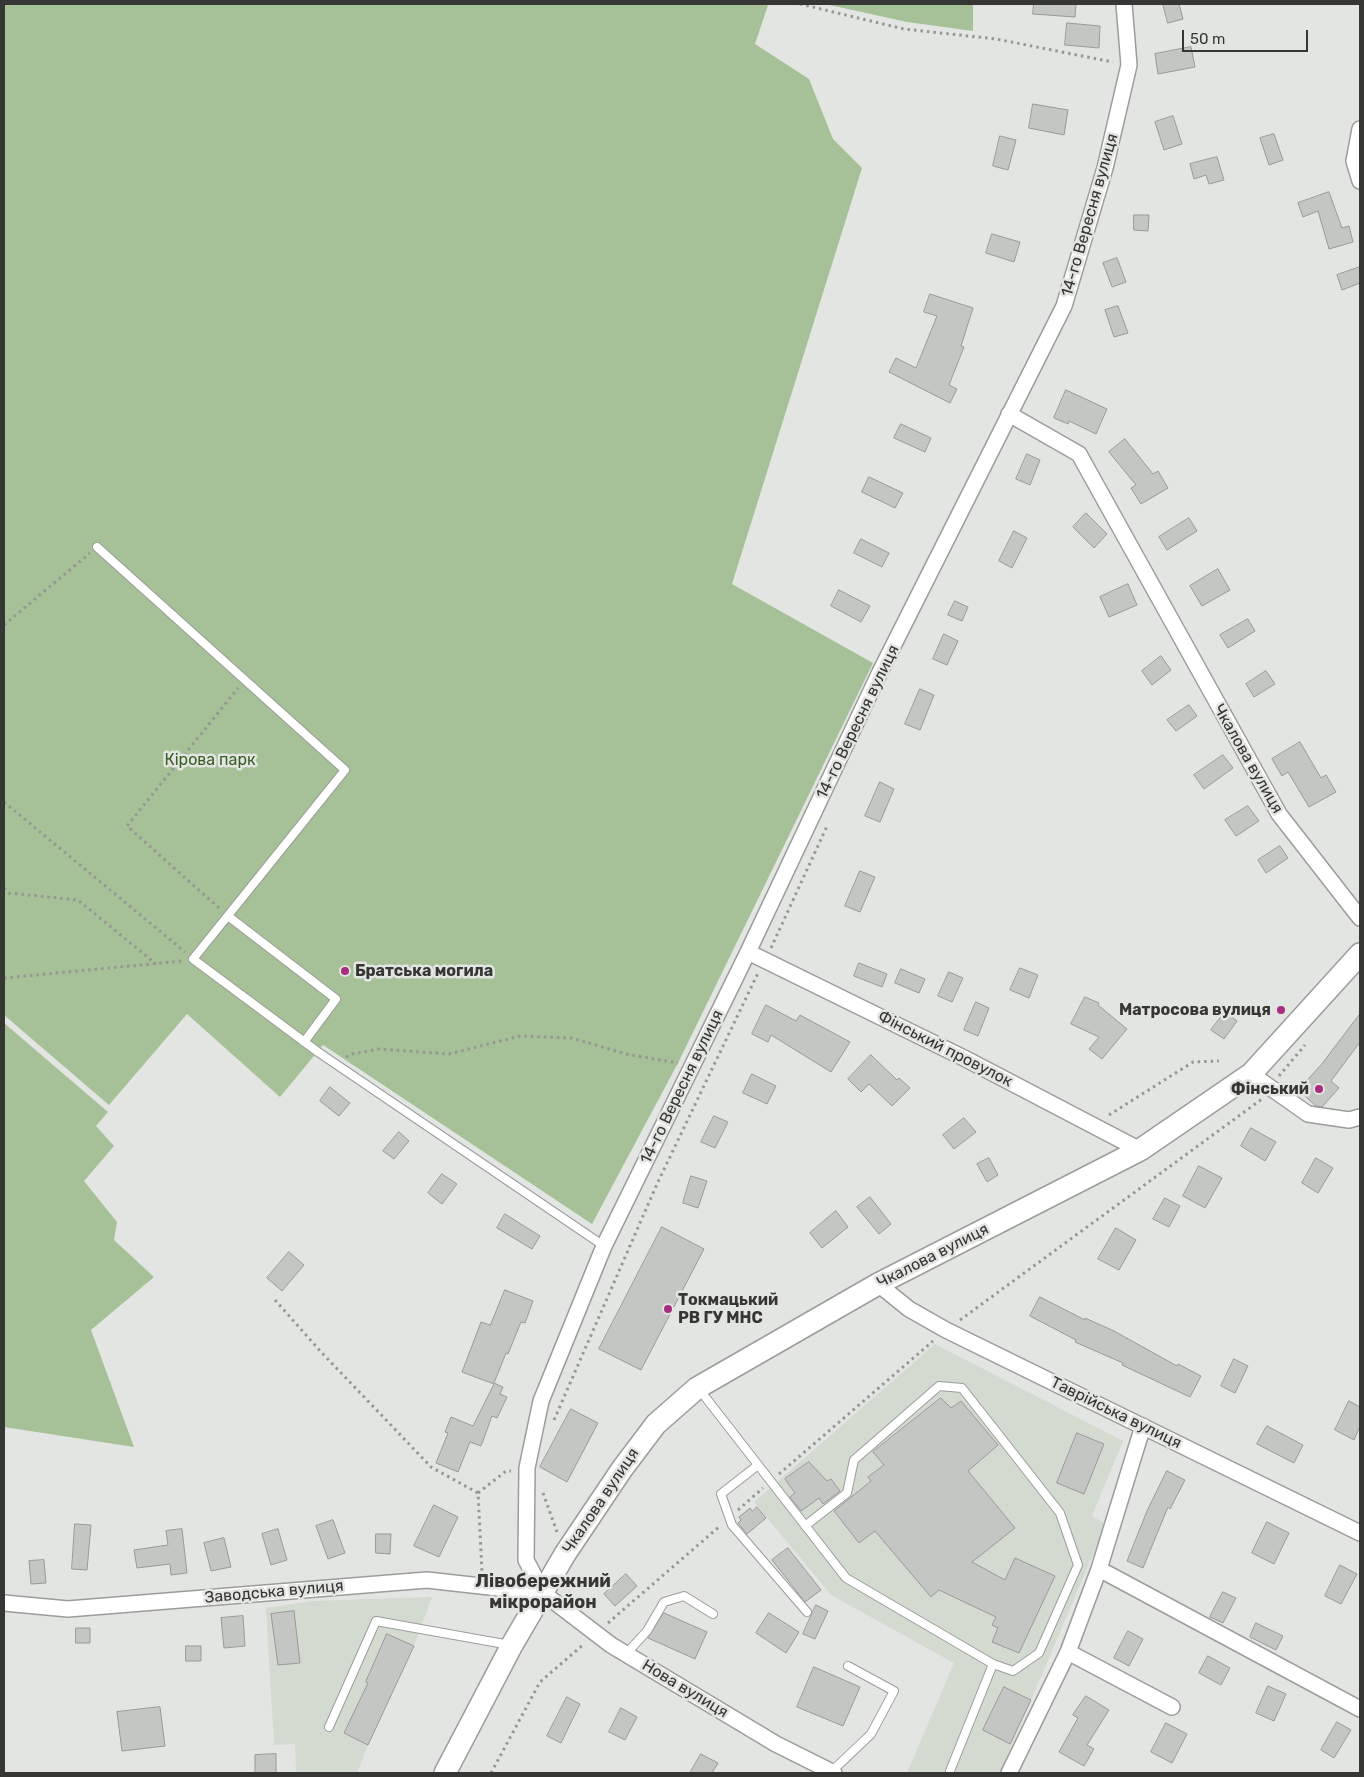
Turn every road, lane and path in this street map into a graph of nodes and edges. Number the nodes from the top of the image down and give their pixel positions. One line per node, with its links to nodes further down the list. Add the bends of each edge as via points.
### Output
1 (800, 4): 3 (path, via 904,29 996,39)
2 (1124, 4): 3 (street, 14-го Вересня вулиця)
3 (1129, 65): 6 (street, 14-го Вересня вулиця, via 1105,168 1064,306)
4 (1360, 129): 5 (street, via 1354,161)
5 (1360, 181)
6 (1009, 414): 14 (street, Чкалова вулиця, via 1078,454 1279,814); 15 (street, 14-го Вересня вулиця, via 880,672)
7 (97, 547): 8 (path); 9 (lane)
8 (4, 625)
9 (244, 680): 13 (lane, via 345,770); 13 (path, via 126,826)
10 (4, 802): 18 (path)
11 (831, 816): 17 (path)
12 (4, 888): 19 (path, via 9,893 78,900)
13 (228, 916): 18 (lane); 22 (lane, via 336,999)
14 (1360, 918)
15 (748, 952): 17 (street, Фінський провулок); 25 (street, 14-го Вересня вулиця)
16 (1360, 954): 27 (main road, Чкалова вулиця)
17 (771, 955): 26 (path); 31 (street, Фінський провулок)
18 (193, 959): 19 (path); 22 (lane)
19 (156, 964): 20 (path)
20 (4, 978)
21 (1309, 1040): 28 (path)
22 (304, 1042): 24 (lane)
23 (1219, 1061): 29 (path, via 1193,1062 1110,1116)
24 (335, 1063): 25 (path, via 352,1054 379,1049 449,1054 520,1036 572,1038 626,1054); 32 (lane)
25 (693, 1063): 26 (path); 32 (street, 14-го Вересня вулиця)
26 (714, 1066): 37 (path, via 657,1184)
27 (1252, 1074): 28 (street); 31 (main road, Чкалова вулиця)
28 (1271, 1086): 30 (street, via 1308,1114 1349,1120); 35 (path, via 1261,1100)
29 (1102, 1112)
30 (1360, 1117)
31 (1140, 1150): 33 (main road, Чкалова вулиця)
32 (604, 1246): 40 (street, 14-го Вересня вулиця, via 540,1401)
33 (878, 1284): 35 (street, Таврійська вулиця, via 909,1309); 36 (main road, Чкалова вулиця)
34 (275, 1300): 43 (path, via 431,1467)
35 (946, 1330): 38 (street, Таврійська вулиця); 41 (path)
36 (697, 1388): 39 (lane); 47 (main road, Чкалова вулиця, via 656,1424 622,1468)
37 (554, 1422)
38 (1142, 1426): 46 (street, Таврійська вулиця); 48 (street)
39 (758, 1465): 41 (lane); 44 (lane, via 721,1494)
40 (527, 1468): 43 (path, via 506,1472); 50 (street, 14-го Вересня вулиця, via 526,1560)
41 (771, 1481): 44 (path); 45 (lane)
42 (540, 1485): 47 (path)
43 (478, 1493): 49 (path)
44 (729, 1517): 52 (lane, via 732,1525); 54 (path)
45 (805, 1526): 58 (lane, via 846,1578); 58 (lane, via 847,1493 854,1460 939,1386 962,1388 1060,1513 1078,1565 1039,1653 1013,1671)
46 (1360, 1533)
47 (565, 1554): 50 (main road, Чкалова вулиця)
48 (1099, 1569): 56 (street); 61 (street)
49 (482, 1585): 50 (street, Заводська вулиця); 51 (street, Заводська вулиця, via 427,1580 68,1609)
50 (543, 1593): 54 (street, Нова вулиця); 55 (main road)
51 (4, 1603)
52 (808, 1612)
53 (713, 1614): 57 (lane, via 684,1596 664,1602 647,1631)
54 (597, 1633): 57 (street, Нова вулиця); 65 (path, via 540,1682)
55 (512, 1645): 62 (lane, via 376,1621); 64 (main road)
56 (1068, 1652): 60 (street); 67 (street)
57 (626, 1654): 66 (street, Нова вулиця, via 776,1744)
58 (993, 1664): 63 (lane)
59 (848, 1666): 66 (lane, via 894,1691 871,1734)
60 (1172, 1707)
61 (1360, 1708)
62 (329, 1727)
63 (950, 1771)
64 (445, 1773)
65 (491, 1773)
66 (833, 1773)
67 (1009, 1773)

